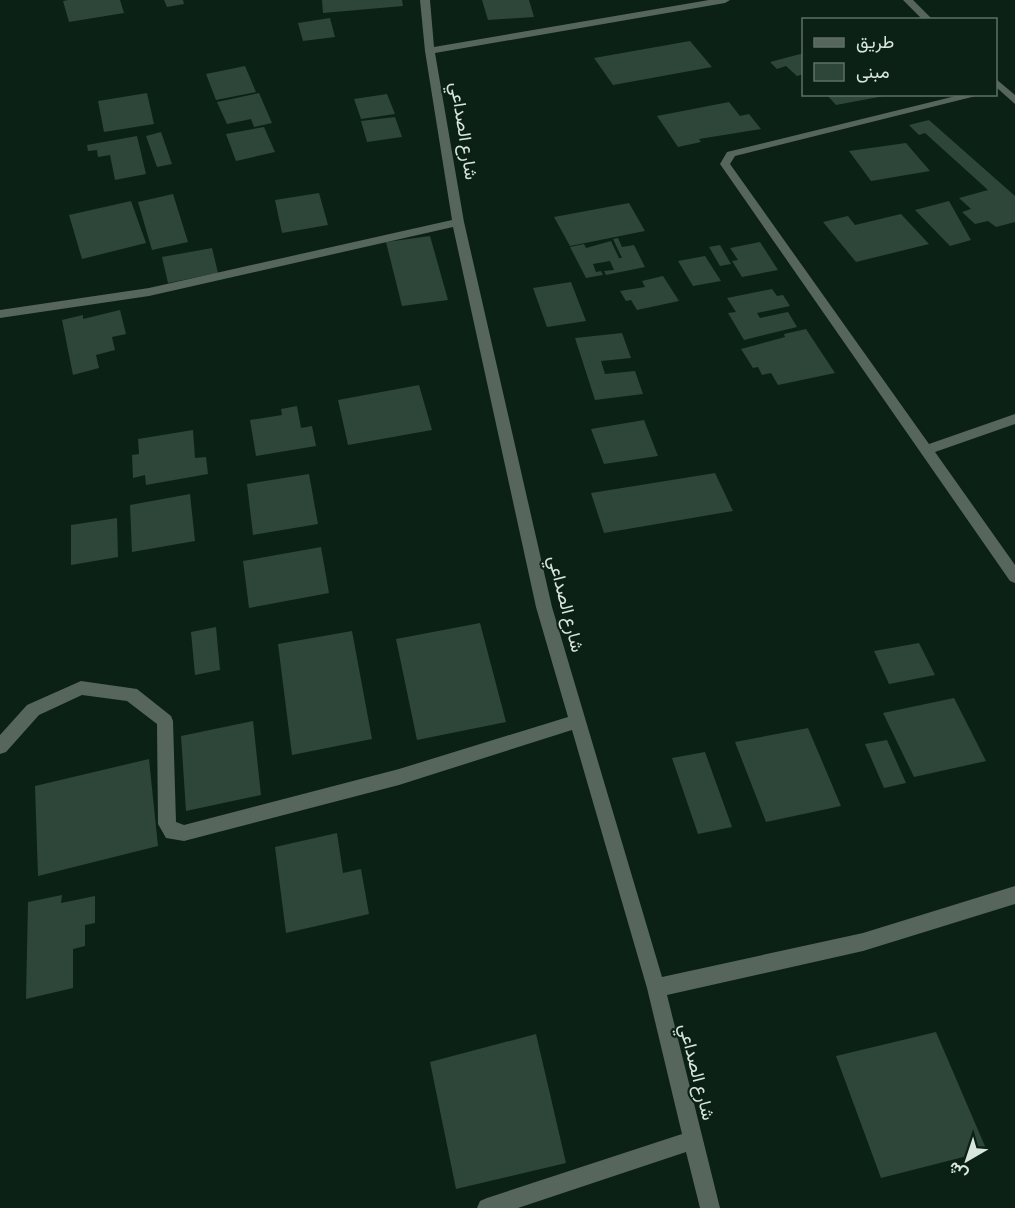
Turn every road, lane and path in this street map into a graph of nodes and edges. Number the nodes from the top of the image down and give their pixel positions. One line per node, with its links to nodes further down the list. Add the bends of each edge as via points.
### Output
1 (425, 0): 5 (street, شارع الصداعي)
2 (725, 0): 5 (street)
3 (908, 0): 4 (street)
4 (927, 18)
5 (430, 51): 9 (street, شارع الصداعي)
6 (998, 87): 8 (street)
7 (971, 96): 12 (street, via 731,154 725,164)
8 (1015, 101)
9 (458, 222): 10 (street, via 149,292); 14 (street, شارع الصداعي, via 544,607)
10 (0, 314)
11 (1015, 419): 12 (street)
12 (926, 450): 13 (street)
13 (1015, 577)
14 (577, 721): 15 (street, via 399,777 184,833 172,832 167,824 165,721 131,694 81,688 33,710); 17 (street, شارع الصداعي)
15 (0, 747)
16 (1015, 896): 17 (street, via 863,942)
17 (656, 988): 18 (street, شارع الصداعي)
18 (693, 1140): 19 (street); 20 (street, شارع الصداعي)
19 (488, 1208)
20 (710, 1208)

